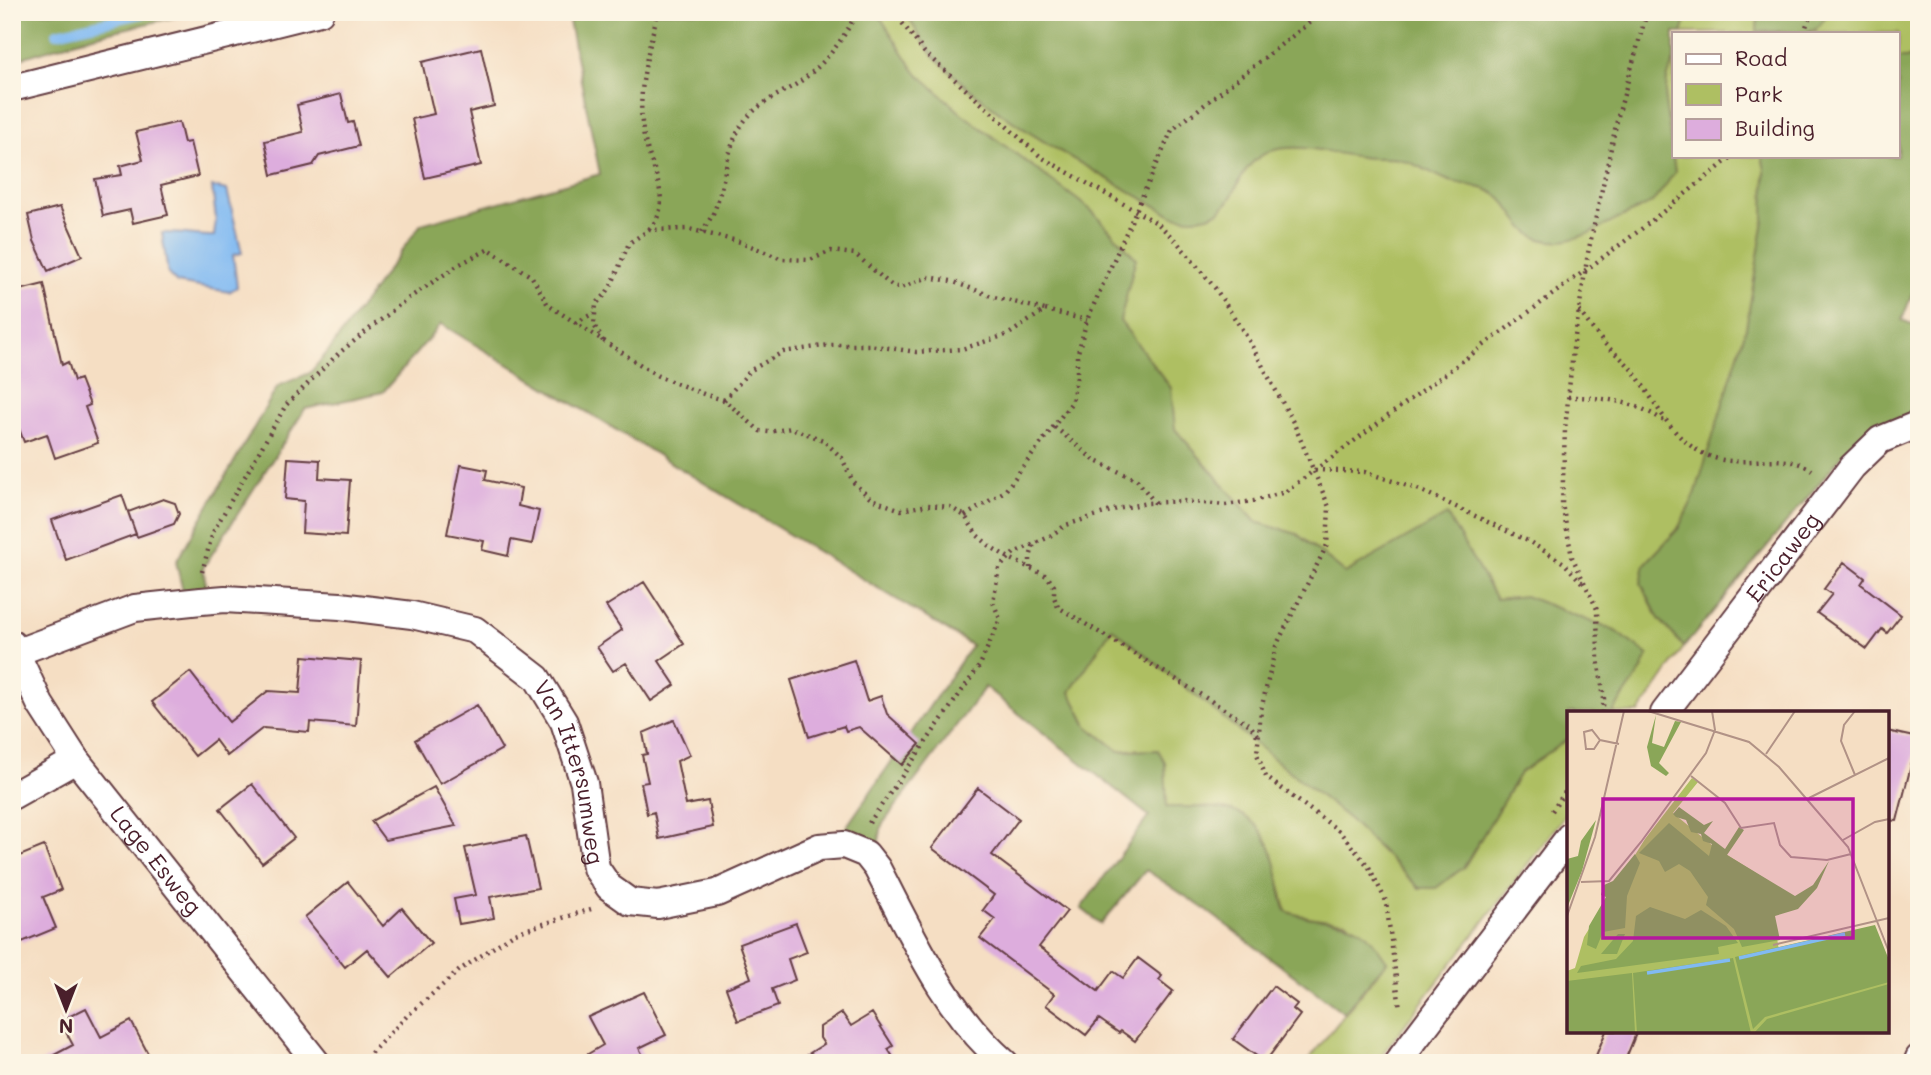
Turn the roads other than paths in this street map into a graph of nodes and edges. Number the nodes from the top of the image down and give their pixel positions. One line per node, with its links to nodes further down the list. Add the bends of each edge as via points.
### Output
1 (320, 12): 2 (street)
2 (12, 88)
3 (1919, 424): 5 (street, Ericaweg, via 1880,440 1852,467)
4 (14, 648): 6 (street, Lage Esweg, via 40,704); 12 (street, Van Ittersumweg, via 135,608 225,599 412,615 475,631 537,677 564,722 584,783 596,868 609,887 630,902 658,905 717,893 819,847 844,845 866,854 936,983 985,1046)
5 (1666, 711)
6 (76, 760): 7 (street); 11 (street, Lage Esweg)
7 (12, 796)
8 (1567, 840): 10 (street)
9 (1919, 1058): 13 (street)
10 (1398, 1061)
11 (317, 1063)
12 (1005, 1063)
13 (1917, 1063)

